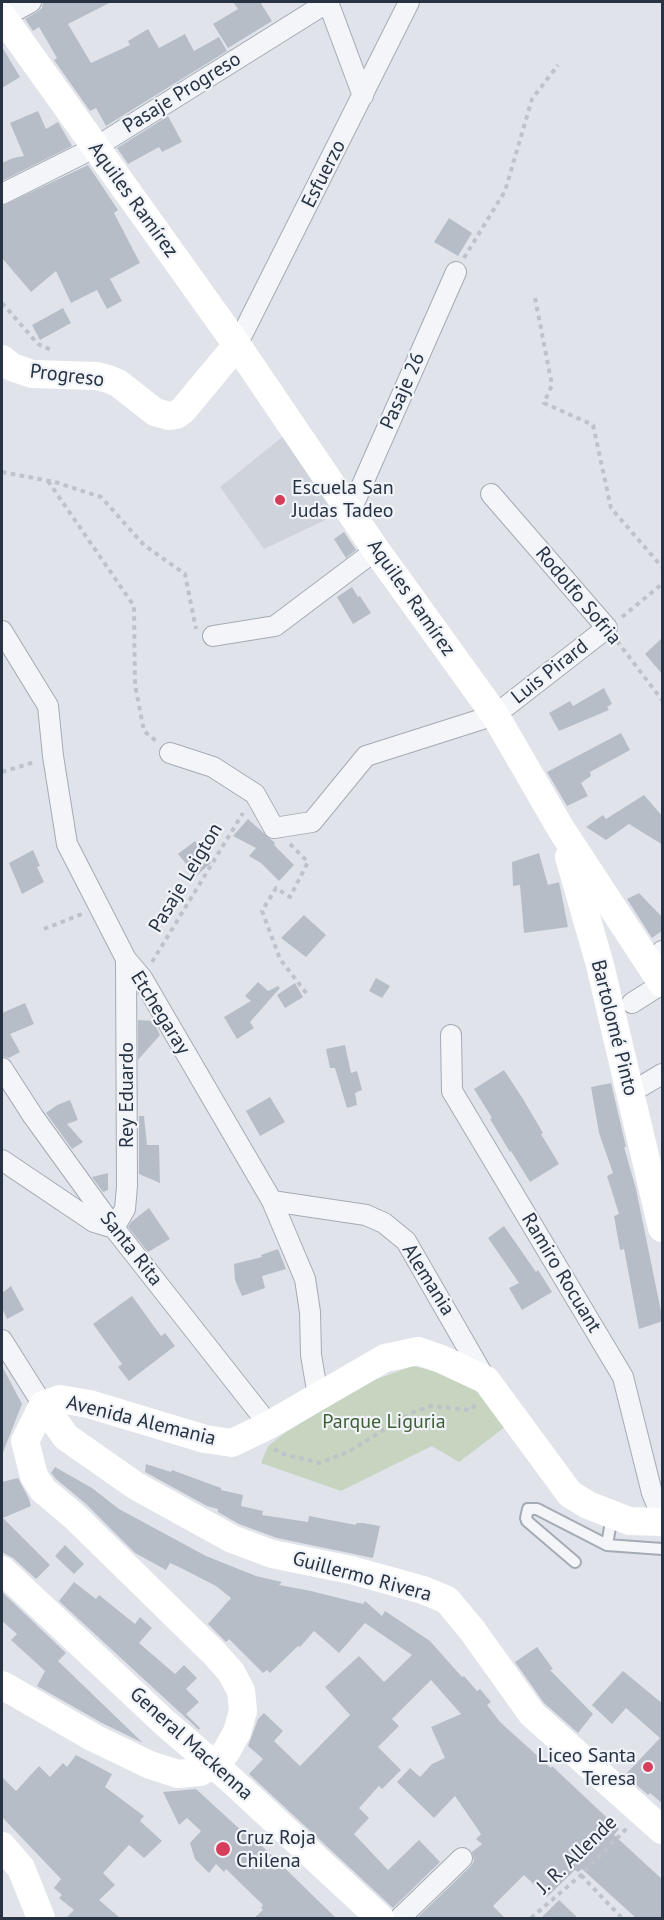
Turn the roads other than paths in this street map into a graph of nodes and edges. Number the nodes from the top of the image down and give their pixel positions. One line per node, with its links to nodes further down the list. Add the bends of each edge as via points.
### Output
1 (31, 2): 4 (street)
2 (328, 2): 5 (street); 6 (street, Pasaje Progreso)
3 (409, 2): 5 (street, Esfuerzo)
4 (2, 17): 6 (street, Aquiles Ramírez)
5 (363, 96): 9 (street, Esfuerzo)
6 (96, 147): 7 (street, Pasaje Progreso); 9 (street, Aquiles Ramírez)
7 (2, 194)
8 (456, 272): 12 (street, Pasaje 26)
9 (237, 345): 10 (street, Progreso, via 183,410 169,417 155,412 108,379 32,374); 12 (street, Aquiles Ramírez)
10 (2, 359)
11 (491, 494): 14 (street, Rodolfo Sofria)
12 (351, 510): 13 (street, Aquiles Ramírez)
13 (376, 550): 16 (street, via 275,626); 17 (street, Aquiles Ramírez)
14 (607, 628): 17 (street, Luis Pirard)
15 (2, 631): 20 (street, Etchegaray, via 48,706 67,844)
16 (213, 636)
17 (495, 715): 18 (street, via 366,756 312,822 274,828 255,794 213,767); 19 (street, Aquiles Ramírez)
18 (170, 753)
19 (561, 829): 21 (street, Aquiles Ramírez); 26 (street, Bartolomé Pinto, via 600,965)
20 (126, 959): 28 (street, Etchegaray, via 142,978); 30 (street, Rey Eduardo, via 127,1186 125,1209)
21 (660, 971): 22 (street)
22 (632, 1003)
23 (451, 1035): 37 (street, Ramiro Rocuant, via 452,1091 623,1377 652,1493)
24 (2, 1068): 30 (street, Santa Rita)
25 (663, 1074): 26 (street)
26 (630, 1093): 29 (street, Bartolomé Pinto)
27 (2, 1160): 30 (street, via 94,1222)
28 (272, 1201): 32 (street, Alemania, via 366,1215 392,1229 406,1241); 33 (street, Etchegaray, via 305,1279)
29 (661, 1219)
30 (114, 1228): 35 (street, Santa Rita)
31 (2, 1340): 34 (street)
32 (486, 1380): 33 (street, Avenida Alemania, via 418,1351 385,1358); 36 (street, Avenida Alemania, via 570,1494)
33 (318, 1396): 35 (street, Avenida Alemania)
34 (43, 1405): 35 (street, Avenida Alemania, via 60,1399 89,1404 205,1439 232,1443); 43 (street, Avenida Alemania, via 25,1441 34,1476 43,1490 214,1653 241,1690 243,1711 237,1732); 44 (street, Guillermo Rivera, via 66,1437 136,1486 232,1539 273,1554 351,1570 447,1600 532,1714)
35 (269, 1436)
36 (612, 1514): 37 (street, Avenida Alemania, via 629,1521); 38 (lane)
37 (663, 1520)
38 (607, 1545): 39 (lane); 40 (lane, via 537,1509 528,1509 527,1521)
39 (663, 1550)
40 (575, 1562)
41 (2, 1570): 43 (street, General Mackenna)
42 (2, 1685): 43 (street, via 94,1738 165,1771 190,1774)
43 (214, 1764): 48 (street, General Mackenna)
44 (653, 1821)
45 (2, 1846): 47 (street, via 21,1868)
46 (462, 1858): 49 (street)
47 (41, 1918)
48 (380, 1918)
49 (400, 1918)

